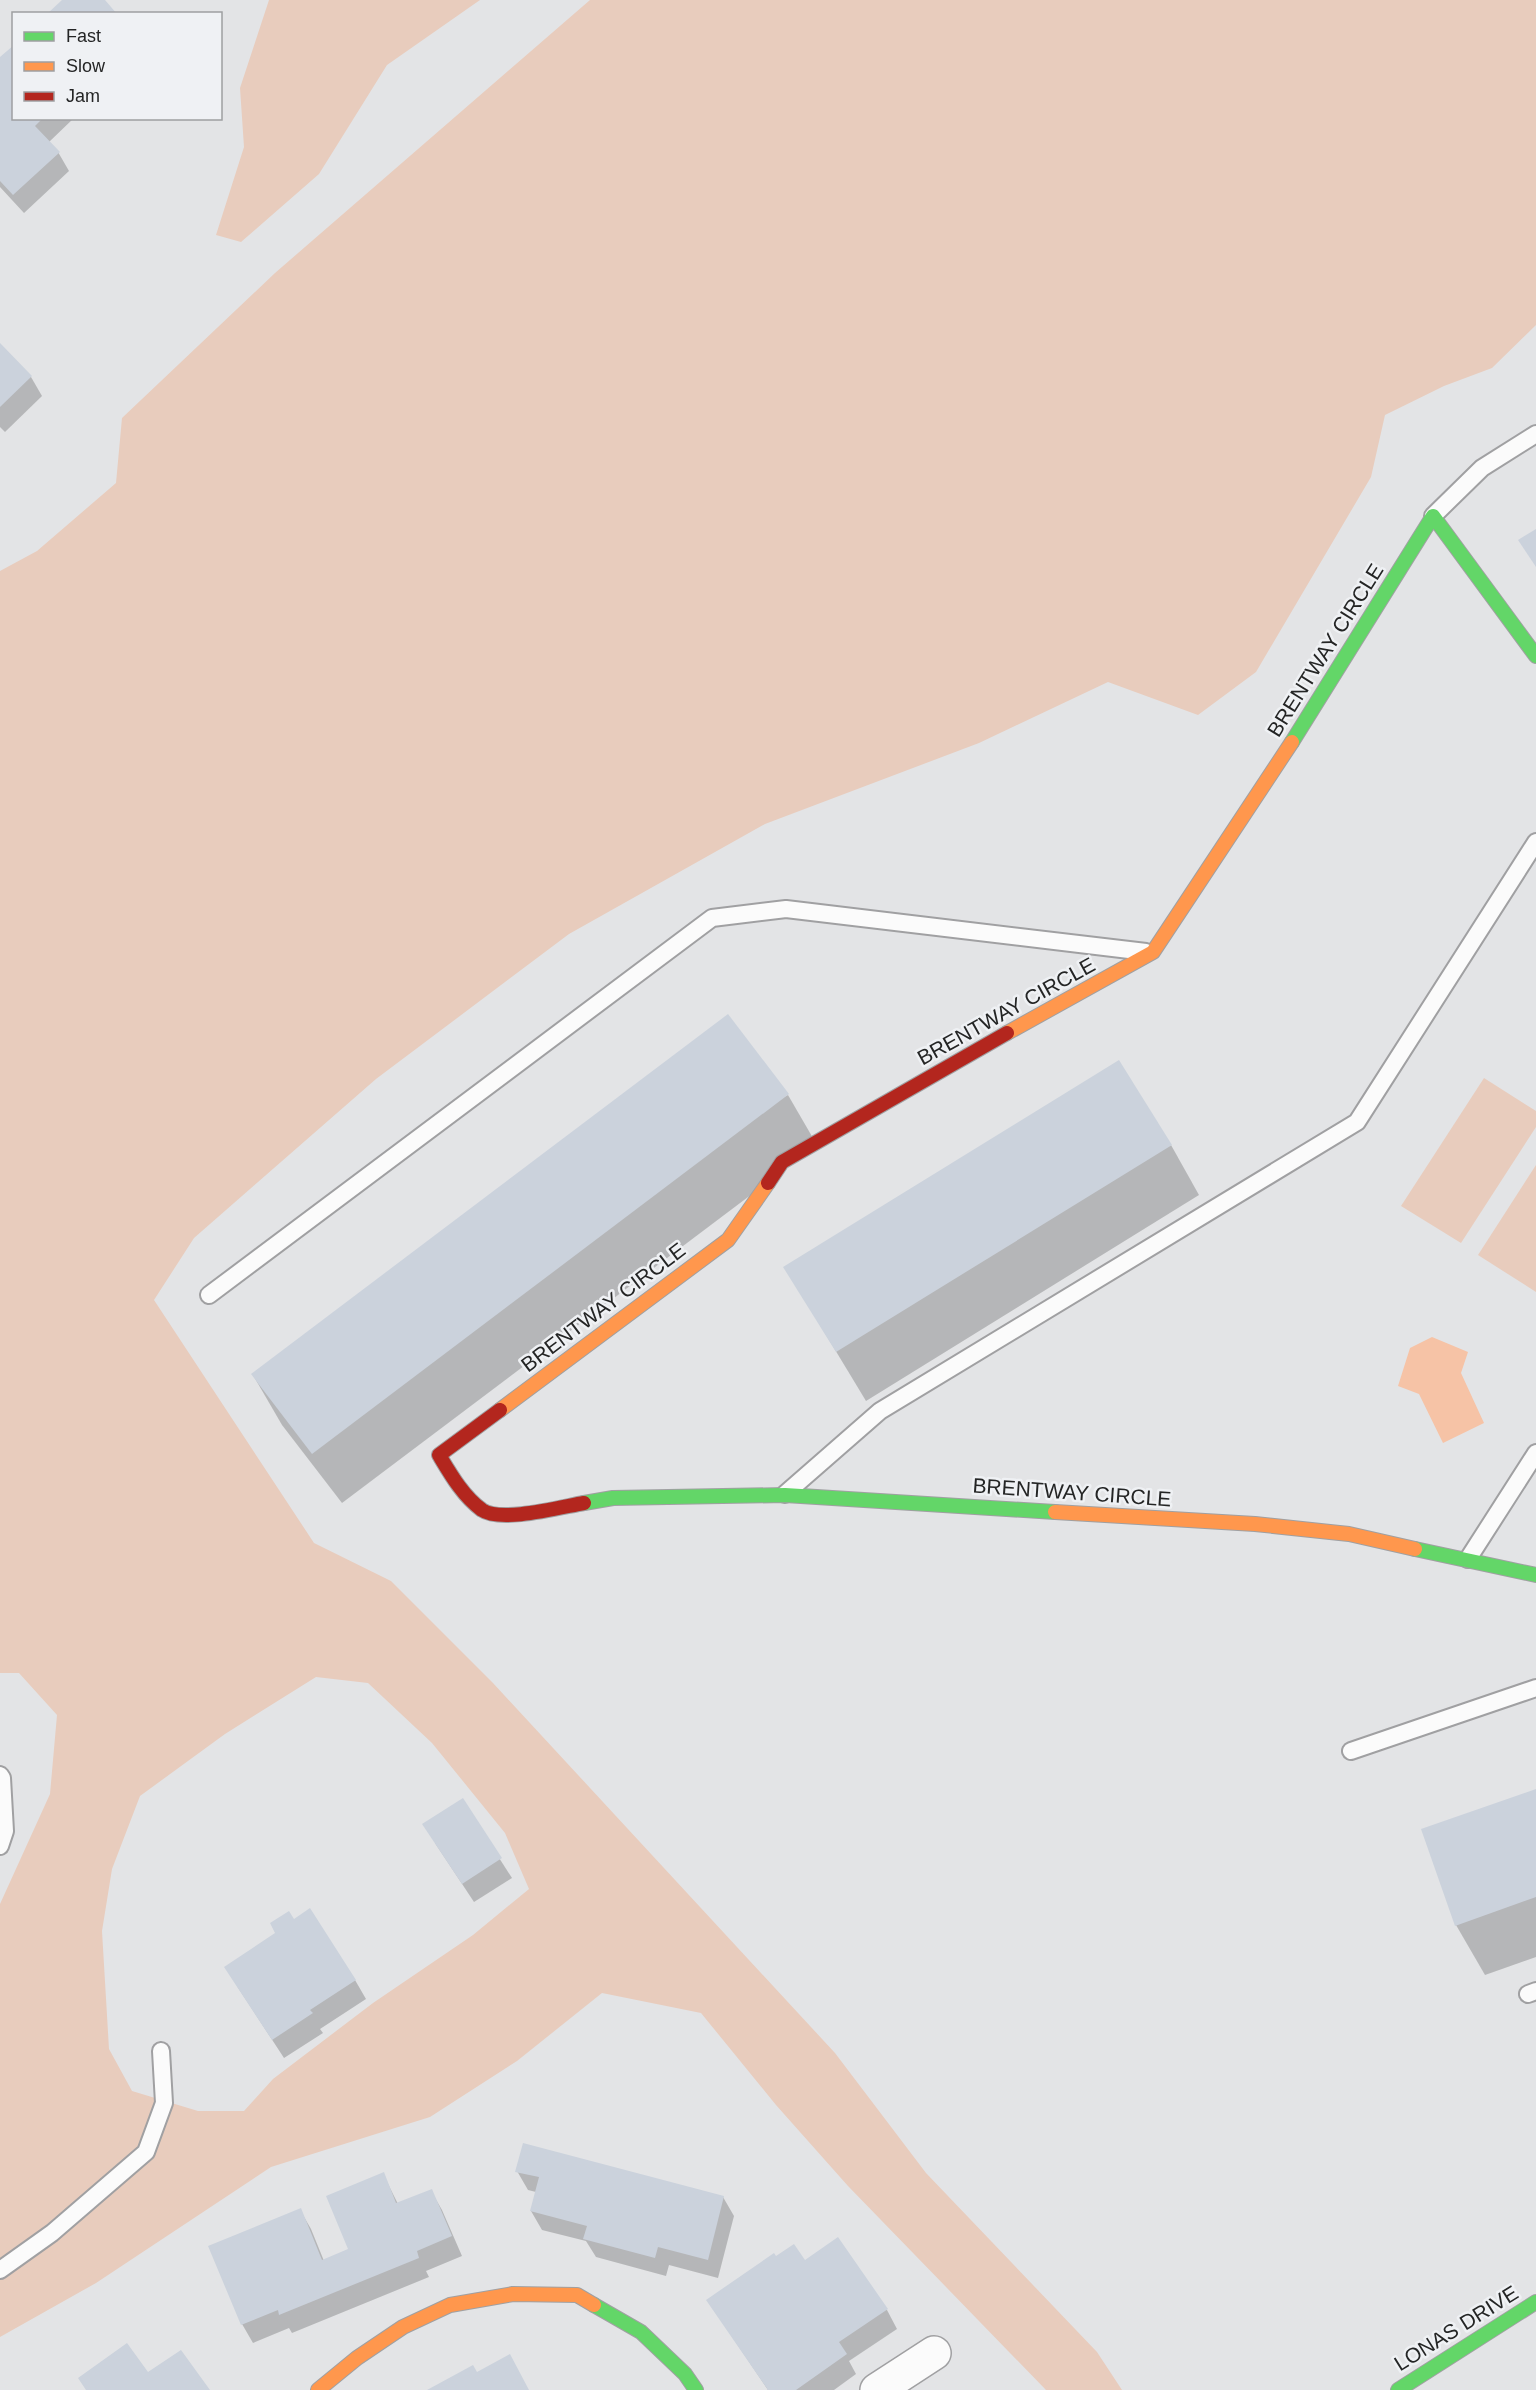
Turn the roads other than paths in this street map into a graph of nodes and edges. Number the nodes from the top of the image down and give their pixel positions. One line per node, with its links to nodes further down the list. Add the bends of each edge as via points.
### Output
1 (1536, 434): 2 (lane, via 1482,468)
2 (1433, 516): 3 (street); 5 (street, BRENTWAY CIRCLE, via 1301,729)
3 (1536, 656)
4 (1536, 842): 8 (lane, via 1357,1122 880,1411)
5 (1153, 952): 6 (lane, via 786,909 712,918); 8 (street, BRENTWAY CIRCLE, via 782,1162 728,1240 439,1455 460,1489 484,1512 514,1516 613,1498)
6 (209, 1295)
7 (1536, 1453): 9 (lane)
8 (785, 1494): 9 (street, BRENTWAY CIRCLE, via 1267,1526 1349,1534)
9 (1468, 1559): 10 (street, BRENTWAY CIRCLE)
10 (1536, 1575)
11 (1536, 1688): 12 (lane)
12 (1351, 1751)
13 (0, 1775): 14 (lane, via 5,1831)
14 (0, 1846)
15 (161, 2052): 16 (lane, via 164,2103 146,2152 52,2233)
16 (0, 2270)
17 (1536, 2302): 22 (street, LONAS DRIVE)
18 (934, 2353): 21 (street)
19 (318, 2390): 20 (street, via 403,2327 450,2305 513,2294 577,2295 642,2332)
20 (696, 2390)
21 (877, 2390)
22 (1398, 2390)

